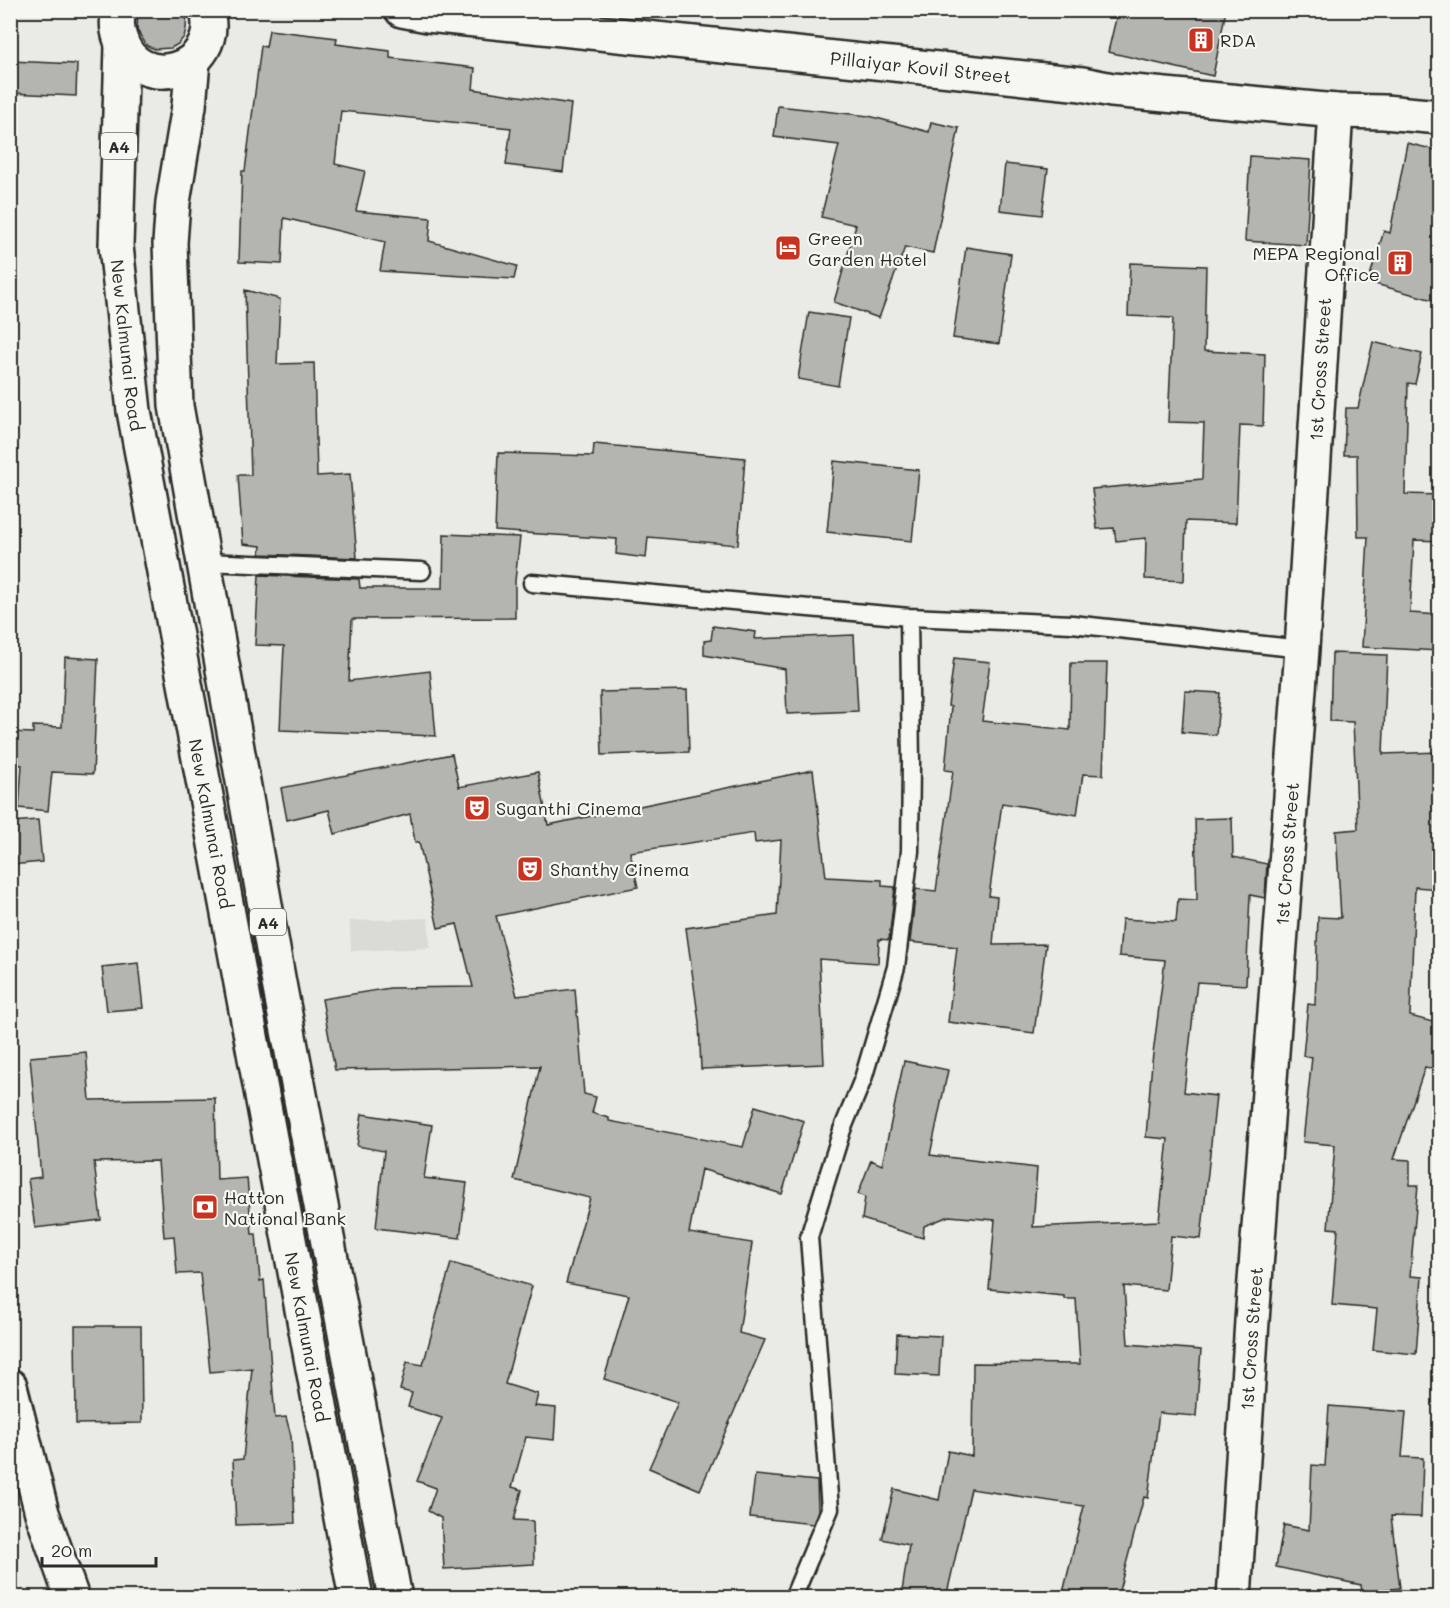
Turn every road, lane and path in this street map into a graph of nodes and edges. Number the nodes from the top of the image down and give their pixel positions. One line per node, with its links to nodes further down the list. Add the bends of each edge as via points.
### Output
1 (120, 10): 4 (main road, New Kalmunai Road, via 117,31)
2 (207, 10): 5 (main road, via 209,36)
3 (402, 10): 6 (main road, Pillaiyar Kovil Street, via 1112,90)
4 (122, 46): 5 (main road, via 141,66 154,70 181,68); 15 (main road, New Kalmunai Road / A4, via 116,246 134,411)
5 (193, 61): 8 (main road, New Kalmunai Road / A4, via 170,243 176,406)
6 (1336, 111): 7 (main road, Pillaiyar Kovil Street); 12 (main road, 1st Cross Street)
7 (1440, 117)
8 (205, 562): 9 (lane); 16 (main road, New Kalmunai Road / A4)
9 (422, 571)
10 (532, 582): 11 (lane)
11 (909, 617): 12 (lane, via 1072,624); 17 (lane, via 910,851 896,967 809,1238 830,1509)
12 (1302, 650): 18 (main road, 1st Cross Street)
13 (10, 1386): 14 (main road, via 42,1513)
14 (72, 1598)
15 (356, 1598)
16 (394, 1598)
17 (793, 1598)
18 (1234, 1598)

